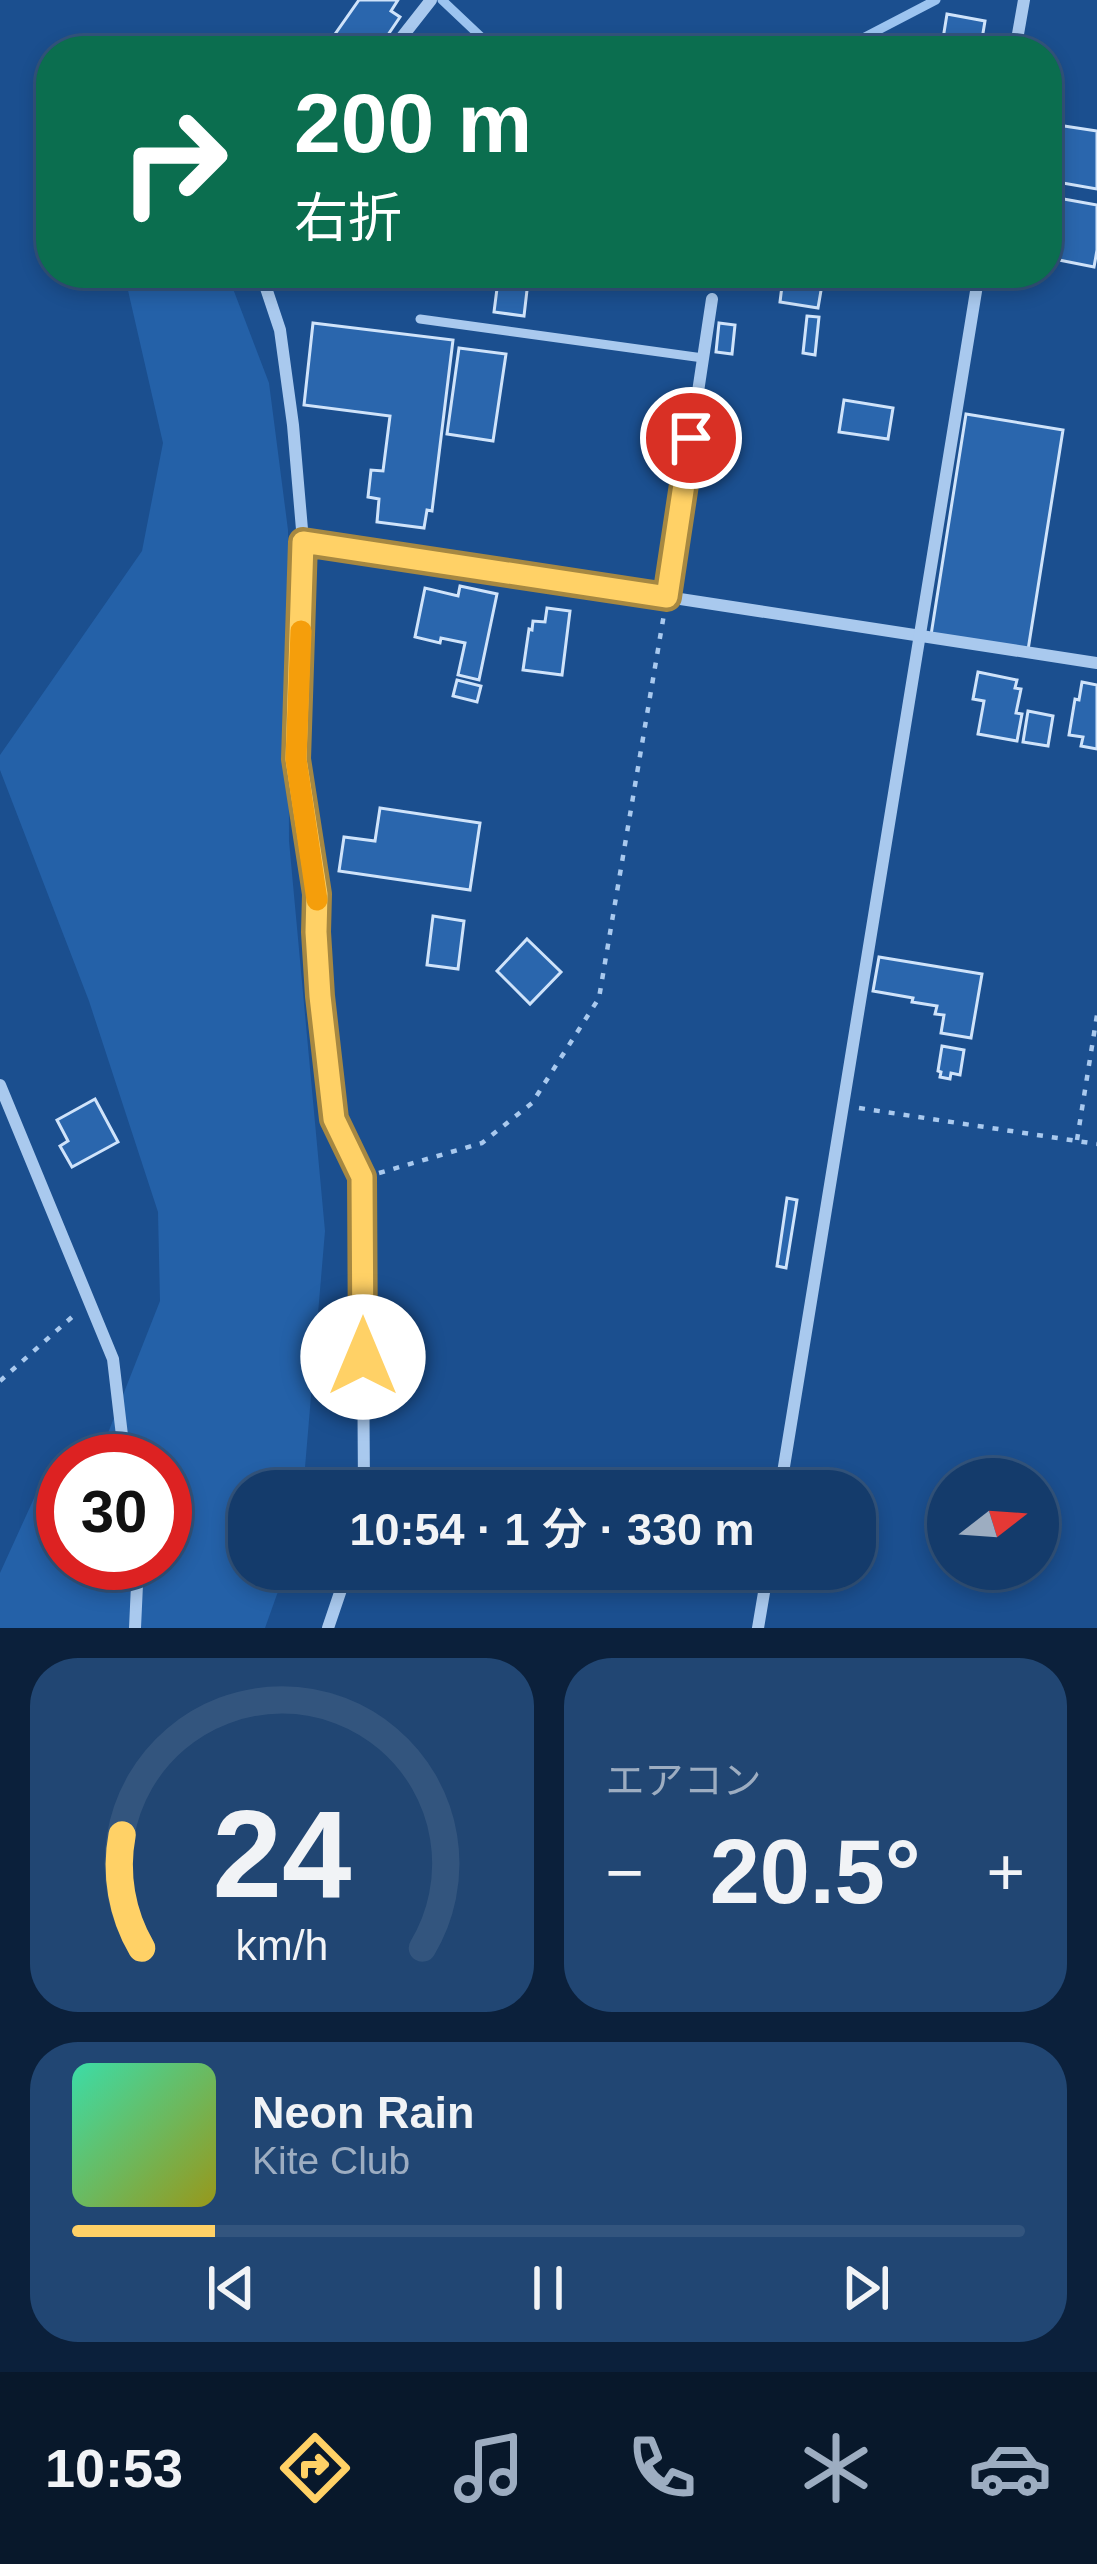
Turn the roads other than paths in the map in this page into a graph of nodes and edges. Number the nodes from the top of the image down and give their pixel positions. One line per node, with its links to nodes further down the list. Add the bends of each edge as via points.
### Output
1 (431, 0): 3 (street)
2 (1024, 0): 4 (street)
3 (403, 36)
4 (1018, 36)
5 (266, 288): 10 (street, via 280,330)
6 (977, 288): 12 (street)
7 (712, 299): 9 (street)
8 (420, 319): 9 (lane)
9 (704, 358): 11 (street)
10 (303, 542): 11 (street); 16 (street, via 296,759 317,894 334,1119 362,1177)
11 (667, 597): 12 (street)
12 (920, 636): 13 (street); 17 (street)
13 (1097, 663)
14 (0, 1085): 15 (street, via 113,1359)
15 (122, 1434)
16 (364, 1470)
17 (783, 1470)
18 (137, 1590): 21 (street)
19 (341, 1590): 22 (street)
20 (764, 1590): 23 (street)
21 (135, 1628)
22 (328, 1628)
23 (758, 1628)

